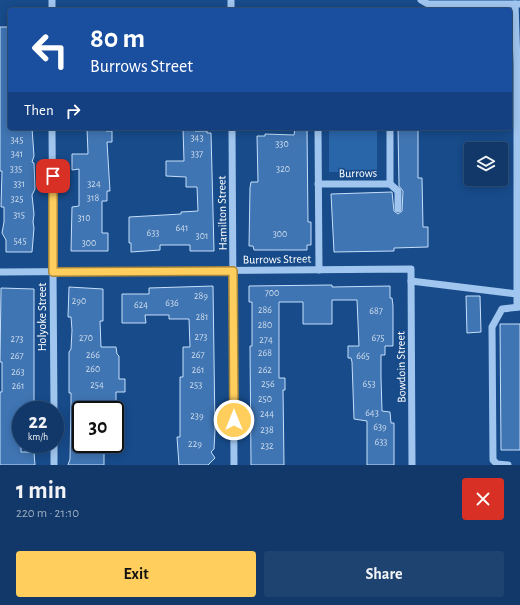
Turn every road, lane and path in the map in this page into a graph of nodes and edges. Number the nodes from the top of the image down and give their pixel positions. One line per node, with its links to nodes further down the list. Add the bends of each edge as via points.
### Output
1 (421, 0): 2 (street, via 428,4)
2 (517, 4): 16 (street)
3 (52, 130): 14 (street, Holyoke Street)
4 (232, 130): 12 (street, Hamilton Street)
5 (318, 130): 7 (street)
6 (390, 130): 8 (street, Burrows)
7 (318, 184): 8 (street, Burrows); 11 (street)
8 (390, 184): 9 (street, via 398,191)
9 (398, 209)
10 (411, 269): 11 (street, Burrows Street); 15 (street, Bowdoin Street)
11 (319, 270): 12 (street, Burrows Street)
12 (233, 271): 14 (street, Burrows Street); 21 (street, Hamilton Street)
13 (0, 272): 14 (street, Burrows Street)
14 (53, 272): 18 (street, Holyoke Street)
15 (411, 281): 16 (street); 22 (street, Bowdoin Street)
16 (517, 294): 17 (street)
17 (518, 307): 23 (street, via 502,309 492,327 493,460 497,464)
18 (54, 401)
19 (54, 453): 20 (street)
20 (54, 465)
21 (234, 465)
22 (412, 465)
23 (508, 465)

